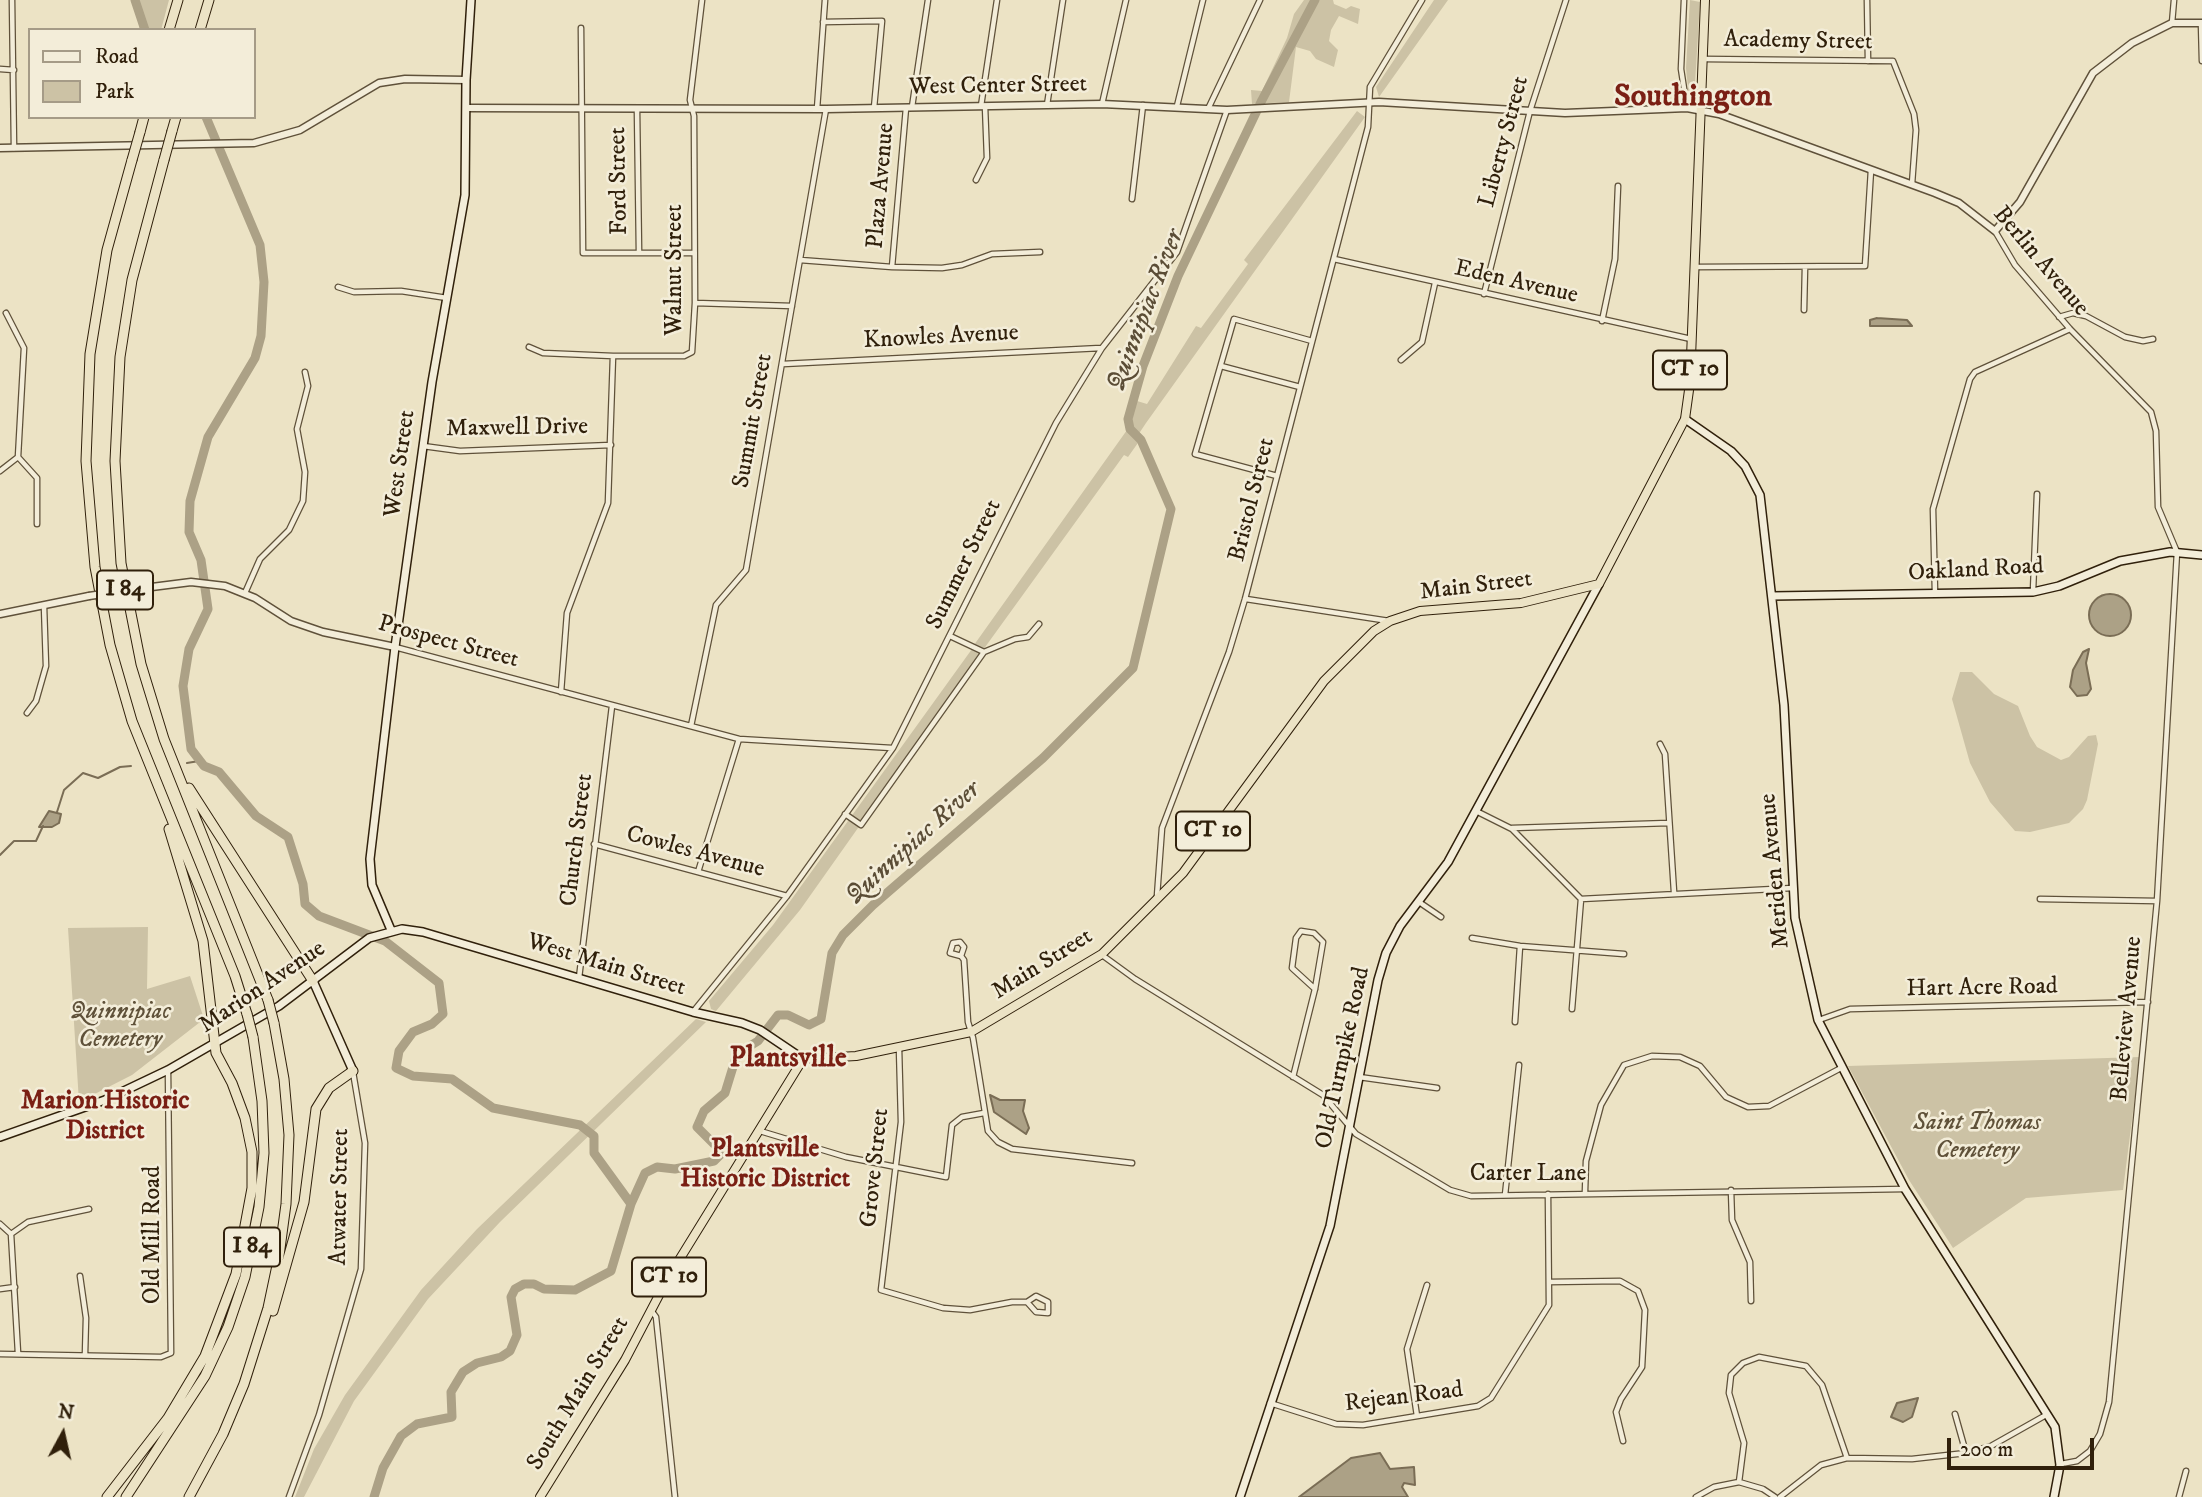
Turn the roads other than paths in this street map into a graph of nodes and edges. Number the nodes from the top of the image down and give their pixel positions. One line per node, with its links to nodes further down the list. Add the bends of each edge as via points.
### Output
1 (12, 0): 29 (street)
2 (178, 0): 22 (highway)
3 (209, 0): 23 (highway)
4 (471, 0): 30 (main road, West Street)
5 (702, 0): 38 (street, Walnut Street, via 690,100)
6 (825, 0): 19 (street)
7 (929, 0): 39 (street, Plaza Avenue)
8 (997, 0): 35 (street)
9 (1063, 0): 34 (street)
10 (1126, 0): 32 (street)
11 (1203, 0): 36 (street)
12 (1260, 0): 47 (street)
13 (1422, 0): 31 (street, Bristol Street, via 1374,79)
14 (1566, 0): 49 (street, Liberty Street)
15 (1684, 0): 40 (street, via 1681,69)
16 (1705, 0): 25 (highway, CT 10)
17 (1867, 0): 26 (street)
18 (2174, 0): 20 (street)
19 (823, 22): 43 (street); 44 (street, via 882,21)
20 (2172, 23): 21 (street); 59 (street, via 2132,43 2093,73 2020,202)
21 (2202, 23): 27 (street)
22 (170, 28)
23 (201, 28)
24 (581, 28): 41 (street)
25 (1703, 59): 26 (street, Academy Street); 45 (highway, CT 10)
26 (1868, 61): 56 (street, Academy Street, via 1893,61 1914,114)
27 (2202, 61)
28 (0, 69): 29 (street)
29 (14, 70): 53 (street)
30 (466, 79): 37 (main road, West Street); 53 (street, via 392,80 367,89 293,133 254,143)
31 (1370, 103): 48 (street, West Center Street); 49 (street, West Center Street); 63 (street, Bristol Street)
32 (1102, 104): 33 (street, West Center Street); 34 (street, West Center Street)
33 (1143, 104): 36 (street, West Center Street); 58 (street)
34 (1047, 105): 35 (street, West Center Street)
35 (983, 106): 39 (street, West Center Street); 55 (street, via 987,158)
36 (1177, 106): 47 (street, West Center Street)
37 (466, 108): 41 (street, West Center Street); 71 (main road, West Street, via 465,195)
38 (693, 108): 42 (street, West Center Street); 43 (street, West Center Street); 62 (street, Walnut Street)
39 (909, 108): 44 (street, West Center Street); 65 (street, Plaza Avenue)
40 (1687, 108): 45 (street, Berlin Avenue); 49 (street, West Center Street)
41 (582, 109): 42 (street, West Center Street); 61 (street, via 583,253)
42 (637, 109): 61 (street, Ford Street)
43 (817, 109): 46 (street, West Center Street)
44 (874, 109): 46 (street, West Center Street)
45 (1700, 109): 54 (street, Berlin Avenue); 66 (highway, CT 10)
46 (826, 110): 64 (street, Summit Street)
47 (1208, 110): 48 (street, West Center Street)
48 (1227, 110): 83 (street, Summer Street, via 1177,253)
49 (1530, 111): 70 (street, Liberty Street)
50 (143, 119): 121 (highway, I 84, bridge, via 97,302 88,381 86,474 104,619 124,696)
51 (175, 119): 117 (highway, I 84, bridge, via 127,306 117,383 114,461 127,601)
52 (0, 148): 53 (street)
53 (14, 148)
54 (1871, 169): 56 (street, Berlin Avenue); 67 (street, via 1865,266)
55 (976, 180)
56 (1912, 184): 59 (street, Berlin Avenue, via 1959,203)
57 (1618, 186): 77 (street, via 1615,259)
58 (1132, 199)
59 (1995, 230): 76 (street, Berlin Avenue, via 2015,265)
60 (1040, 252): 65 (street, via 992,254 943,268)
61 (639, 253): 62 (street)
62 (694, 253): 72 (street, Walnut Street)
63 (1334, 259): 68 (street, Eden Avenue); 81 (street, Bristol Street)
64 (800, 260): 65 (street); 73 (street, Summit Street)
65 (892, 267)
66 (1695, 267): 67 (street); 79 (highway, CT 10)
67 (1805, 267): 74 (street)
68 (1435, 283): 70 (street, Eden Avenue); 85 (street, via 1422,342)
69 (338, 287): 71 (street)
70 (1483, 294): 77 (street, Eden Avenue)
71 (447, 298): 92 (main road, West Street)
72 (695, 303): 73 (street); 84 (street, Walnut Street, via 692,352 684,356)
73 (792, 306): 86 (street, Summit Street)
74 (1804, 310)
75 (6, 313): 93 (street, via 24,348)
76 (2059, 317): 78 (street, Berlin Avenue); 80 (street, via 2086,316 2125,337)
77 (1602, 321): 79 (street, Eden Avenue)
78 (2070, 329): 98 (street, Berlin Avenue, via 2151,412 2156,431 2158,507); 103 (street, via 1975,372 1970,379 1933,509)
79 (1692, 339): 90 (highway, CT 10)
80 (2153, 339)
81 (1312, 341): 87 (street, via 1234,319); 89 (street, Bristol Street)
82 (529, 347): 84 (street, Walnut Street, via 543,353)
83 (1102, 348): 86 (street, Knowles Avenue); 110 (street, Summer Street, via 1038,455)
84 (613, 356): 91 (street)
85 (1401, 360)
86 (783, 364): 116 (street, Summit Street, via 746,570 716,605)
87 (1221, 366): 89 (street); 95 (street, via 1195,454)
88 (306, 373): 102 (street, via 309,386 297,429 305,472 303,501 289,530 260,559)
89 (1300, 387): 95 (street, Bristol Street)
90 (1685, 419): 100 (highway, CT 10); 104 (main road, Meriden Avenue, via 1731,451 1757,487)
91 (611, 445): 92 (street, Maxwell Drive, via 460,451); 113 (street, via 608,503 567,613)
92 (423, 446): 111 (main road, West Street)
93 (18, 457): 94 (street); 97 (street, via 37,478)
94 (0, 471)
95 (1277, 476): 105 (street, Bristol Street)
96 (2037, 494): 101 (street)
97 (37, 524)
98 (2177, 552): 99 (main road, Oakland Road); 101 (main road, Oakland Road, via 2108,564); 134 (street, Belleview Avenue)
99 (2202, 555)
100 (1599, 584): 108 (highway, Main Street / CT 10, via 1521,603 1420,611); 122 (main road, Old Turnpike Road)
101 (2033, 592): 103 (main road, Oakland Road)
102 (245, 593): 106 (street, Prospect Street, bridge, via 195,582); 111 (street, Prospect Street, via 291,621)
103 (1935, 594): 104 (main road, Oakland Road)
104 (1772, 596): 128 (main road, Meriden Avenue, via 1784,705)
105 (1245, 599): 108 (street); 133 (street, Bristol Street, via 1161,828)
106 (44, 605): 107 (street, Prospect Street); 115 (street, via 46,666 36,701)
107 (0, 614)
108 (1390, 621): 133 (highway, Main Street / CT 10, via 1324,681 1183,873)
109 (1039, 624): 112 (street, via 1028,637)
110 (950, 636): 112 (street); 120 (street, Summer Street)
111 (395, 647): 113 (street, Prospect Street); 137 (main road, West Street, via 369,868 374,893)
112 (984, 652): 123 (street, via 861,825)
113 (561, 692): 114 (street, Prospect Street)
114 (612, 706): 116 (street, Prospect Street); 126 (street, Church Street)
115 (27, 713)
116 (691, 726): 118 (street, Prospect Street)
117 (164, 739): 145 (highway, via 203,814); 188 (highway, I 84, bridge, via 268,1000 288,1117 286,1204 271,1295)
118 (739, 739): 120 (street, Prospect Street); 127 (street)
119 (1660, 744): 124 (street, via 1665,754)
120 (893, 748): 123 (street, Summer Street)
121 (152, 771): 153 (highway, via 204,942); 193 (highway, I 84, bridge, via 247,1014 262,1101 264,1153 251,1251 240,1294 197,1391)
122 (1476, 811): 125 (street); 135 (main road, Old Turnpike Road)
123 (845, 814): 130 (street, Summer Street)
124 (1669, 823): 125 (street); 129 (street)
125 (1511, 828): 131 (street)
126 (594, 844): 127 (street, Cowles Avenue); 144 (street, Church Street)
127 (698, 872): 130 (street, Cowles Avenue)
128 (1793, 888): 129 (street); 150 (main road, Meriden Avenue, via 1797,937)
129 (1675, 892): 131 (street)
130 (787, 896): 149 (street, Summer Street)
131 (1581, 899): 140 (street)
132 (2040, 899): 134 (street)
133 (1157, 900): 141 (highway, Main Street / CT 10)
134 (2157, 901): 147 (street, Belleview Avenue)
135 (1419, 902): 136 (street); 161 (main road, Old Turnpike Road, via 1386,953)
136 (1441, 917)
137 (391, 930): 144 (main road, West Main Street, via 423,932); 145 (main road, Marion Avenue, via 370,938)
138 (1472, 938): 139 (street)
139 (1520, 946): 140 (street); 151 (street)
140 (1577, 950): 142 (street); 148 (street)
141 (1102, 954): 152 (highway, Main Street / CT 10); 160 (street, Carter Lane)
142 (1624, 954)
143 (961, 956): 152 (street)
144 (579, 978): 149 (main road, West Main Street)
145 (313, 981): 153 (main road, Marion Avenue); 159 (main road, Atwater Street)
146 (1315, 989): 146 (street, via 1323,942 1314,933 1301,931 1292,968); 160 (street)
147 (2148, 1002): 150 (street, Hart Acre Road, via 1850,1009); 197 (street, Belleview Avenue, via 2109,1402 2090,1451 2077,1461)
148 (1572, 1009)
149 (693, 1012): 155 (main road, West Main Street, via 763,1032)
150 (1818, 1020): 157 (main road, Meriden Avenue)
151 (1515, 1022)
152 (971, 1032): 154 (highway, Main Street / CT 10); 163 (street)
153 (214, 1046): 158 (main road, Marion Avenue); 200 (highway, via 242,1106 252,1152 252,1188 240,1257 219,1323 188,1386)
154 (899, 1048): 155 (highway, Main Street / CT 10); 168 (street, Grove Street, via 901,1122)
155 (803, 1059): 165 (highway, South Main Street / CT 10)
156 (1519, 1065): 173 (street)
157 (1841, 1068): 169 (main road, Meriden Avenue); 171 (street, via 1769,1106 1748,1107 1726,1097 1700,1066 1680,1057 1652,1056 1624,1065 1601,1105 1586,1161)
158 (168, 1070): 166 (main road, Marion Avenue, via 105,1100); 187 (street, Old Mill Road, via 172,1350 168,1356)
159 (353, 1071): 188 (highway, via 334,1082 316,1109 304,1202 264,1341); 204 (street, Atwater Street, via 365,1143 361,1269 319,1415)
160 (1293, 1077): 164 (street, Carter Lane, via 1332,1102)
161 (1359, 1077): 162 (street); 164 (main road, Old Turnpike Road)
162 (1437, 1088)
163 (984, 1113): 167 (street, via 988,1131 1012,1149); 168 (street, via 962,1117 952,1125 946,1177)
164 (1349, 1127): 173 (street, Carter Lane, via 1450,1190 1471,1196); 189 (main road, Old Turnpike Road, via 1330,1226)
165 (760, 1131): 168 (street); 184 (highway, South Main Street / CT 10)
166 (0, 1137)
167 (1132, 1163)
168 (894, 1166): 183 (street, Grove Street, via 880,1290 943,1308 970,1310)
169 (1905, 1189): 170 (street, Carter Lane); 191 (main road, Meriden Avenue)
170 (1731, 1190): 171 (street, Carter Lane); 182 (street, via 1732,1220 1750,1262)
171 (1585, 1192): 172 (street, Carter Lane)
172 (1548, 1194): 173 (street, Carter Lane); 178 (street, Rejean Road)
173 (1504, 1195)
174 (89, 1209): 176 (street, via 28,1222)
175 (0, 1224): 176 (street)
176 (10, 1234): 180 (street)
177 (80, 1276): 187 (street)
178 (1549, 1282): 192 (street, Rejean Road, via 1549,1305 1491,1398 1478,1406); 194 (street, via 1620,1281 1638,1291 1645,1310 1642,1367 1616,1412)
179 (1427, 1285): 192 (street, via 1407,1349)
180 (15, 1287): 181 (street); 185 (street)
181 (0, 1289)
182 (1751, 1301)
183 (1027, 1302): 183 (street, via 1042,1298 1048,1302 1048,1313 1036,1312)
184 (651, 1310): 205 (highway, South Main Street / CT 10); 206 (street, via 656,1317)
185 (18, 1353): 186 (street); 187 (street)
186 (0, 1354)
187 (85, 1355)
188 (244, 1384): 203 (highway, I 84)
189 (1270, 1403): 192 (street, Rejean Road, via 1336,1424 1363,1426); 207 (main road, Old Turnpike Road)
190 (1955, 1414): 195 (street)
191 (2047, 1414): 195 (street, via 1992,1446); 197 (main road, Meriden Avenue, via 2060,1446)
192 (1417, 1416)
193 (166, 1438): 201 (highway, I 84); 202 (highway)
194 (1623, 1441)
195 (1966, 1453): 196 (street, via 1912,1459)
196 (1847, 1458): 199 (street, via 1822,1385 1806,1366 1759,1357 1743,1363 1731,1375 1729,1393 1744,1443); 210 (street, via 1821,1465)
197 (2060, 1465): 211 (main road, Meriden Avenue)
198 (2186, 1471): 212 (street)
199 (1739, 1482): 208 (street, via 1714,1487); 209 (street)
200 (107, 1497)
201 (120, 1497)
202 (126, 1497)
203 (190, 1497)
204 (289, 1497)
205 (540, 1497)
206 (675, 1497)
207 (1240, 1497)
208 (1696, 1497)
209 (1775, 1497)
210 (1780, 1497)
211 (2054, 1497)
212 (2179, 1497)

